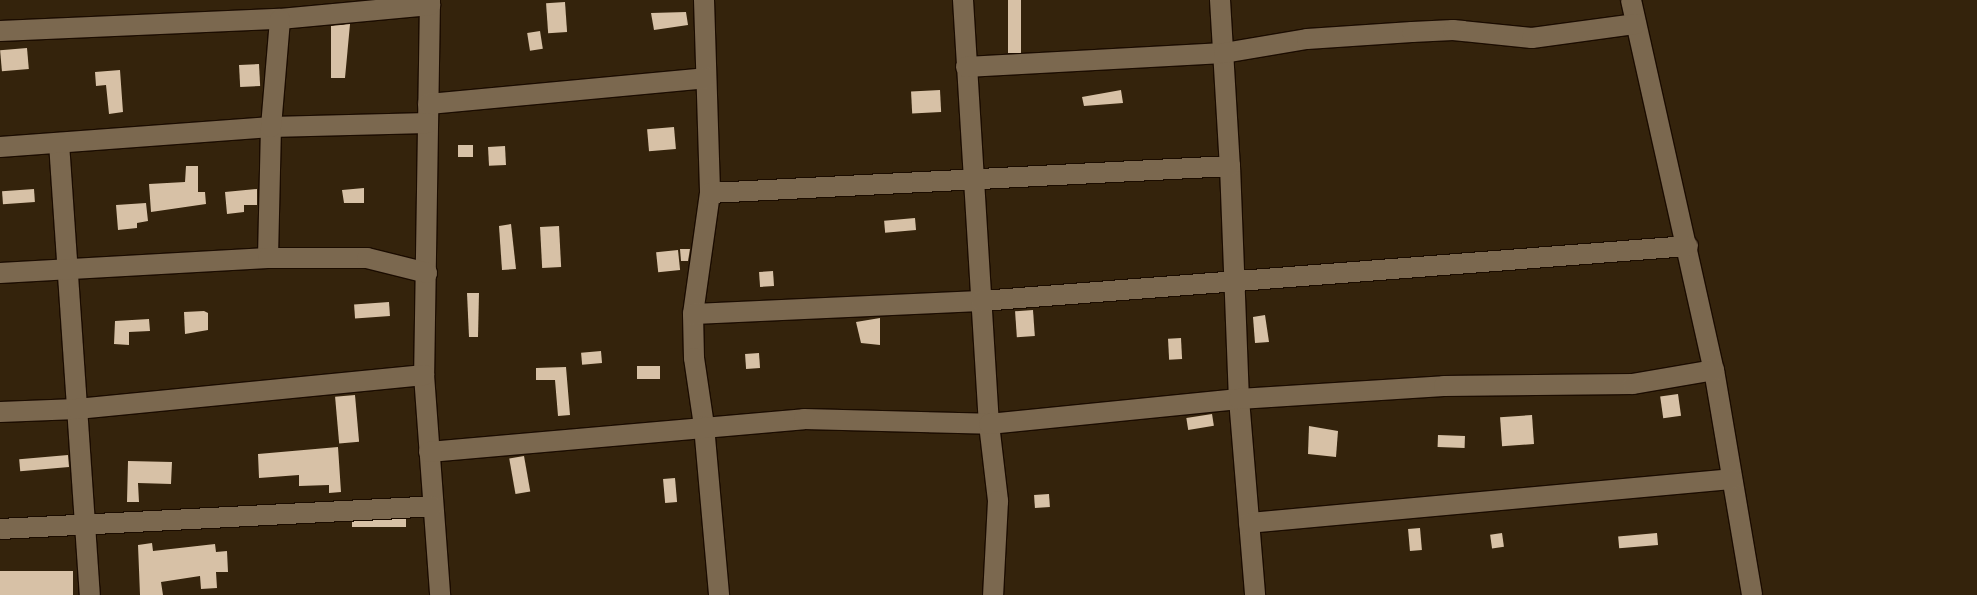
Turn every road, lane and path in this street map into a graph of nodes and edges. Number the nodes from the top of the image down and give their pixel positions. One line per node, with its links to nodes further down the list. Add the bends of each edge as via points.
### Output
1 (704, 0): 11 (street)
2 (963, 0): 10 (street)
3 (1220, 0): 9 (street)
4 (1631, 0): 7 (street)
5 (430, 3): 6 (street); 12 (street)
6 (280, 19): 8 (street); 13 (street)
7 (1636, 24): 9 (street, via 1532,38 1454,30 1307,39); 19 (street)
8 (0, 31)
9 (1224, 53): 10 (street); 16 (street)
10 (966, 67): 17 (street)
11 (706, 78): 12 (street); 18 (street)
12 (428, 113): 13 (street); 23 (street)
13 (271, 128): 14 (street); 20 (street)
14 (59, 143): 15 (street); 21 (street)
15 (0, 147)
16 (1230, 166): 17 (street); 24 (street)
17 (972, 179): 18 (street); 25 (street)
18 (710, 192): 26 (street)
19 (1688, 246): 24 (street); 27 (street)
20 (268, 258): 21 (street); 23 (street, via 367,258)
21 (67, 268): 22 (street); 30 (street)
22 (0, 273)
23 (428, 273): 28 (street)
24 (1235, 280): 25 (street); 29 (street)
25 (981, 301): 26 (street); 32 (street)
26 (693, 314): 33 (street, via 694,358)
27 (1714, 370): 29 (street, via 1633,384 1444,386); 35 (street)
28 (424, 375): 30 (street); 34 (street)
29 (1239, 399): 32 (street); 37 (street)
30 (77, 409): 31 (street); 38 (street)
31 (0, 412)
32 (989, 424): 33 (street, via 804,419); 43 (street, via 998,501)
33 (704, 426): 34 (street); 42 (street)
34 (429, 452): 36 (street)
35 (1732, 479): 37 (street); 45 (street)
36 (432, 506): 38 (street); 41 (street)
37 (1249, 523): 44 (street)
38 (87, 524): 39 (street); 40 (street)
39 (0, 529)
40 (90, 595)
41 (440, 595)
42 (719, 595)
43 (994, 595)
44 (1255, 595)
45 (1752, 595)

